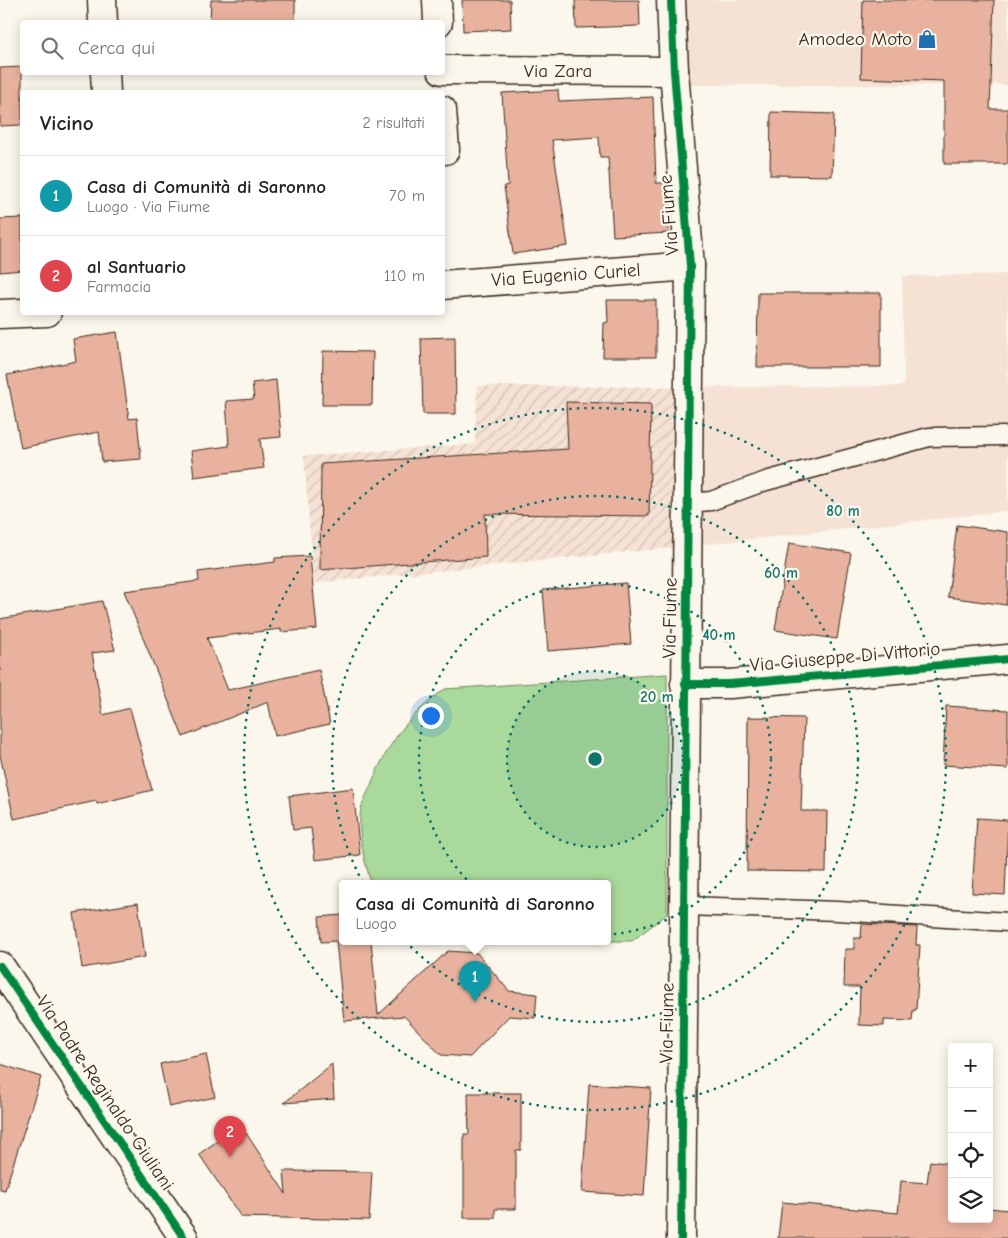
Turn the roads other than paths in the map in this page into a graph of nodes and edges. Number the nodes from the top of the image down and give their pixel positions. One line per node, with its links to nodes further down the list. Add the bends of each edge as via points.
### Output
1 (102, 0): 4 (street)
2 (437, 0): 5 (street)
3 (671, 0): 7 (street, Via Fiume)
4 (103, 20)
5 (438, 20)
6 (445, 71): 7 (street, Via Zara)
7 (674, 71): 12 (street, Via Fiume)
8 (105, 75): 10 (street)
9 (442, 75): 11 (street, Via Zara)
10 (106, 90)
11 (442, 90)
12 (690, 266): 13 (street, Via Eugenio Curiel); 17 (street, Via Fiume)
13 (445, 285)
14 (20, 313): 15 (street)
15 (0, 314)
16 (1004, 436): 17 (lane, via 929,437 766,481 711,501)
17 (688, 503): 19 (street, Via Fiume)
18 (1008, 659): 19 (street, Via Giuseppe Di Vittorio, via 730,684)
19 (685, 684): 20 (street, Via Fiume)
20 (684, 906): 21 (lane, via 838,911); 24 (street, Via Fiume)
21 (1008, 922)
22 (0, 966): 23 (street, Via Padre Reginaldo Giuliani)
23 (184, 1238)
24 (681, 1238)

